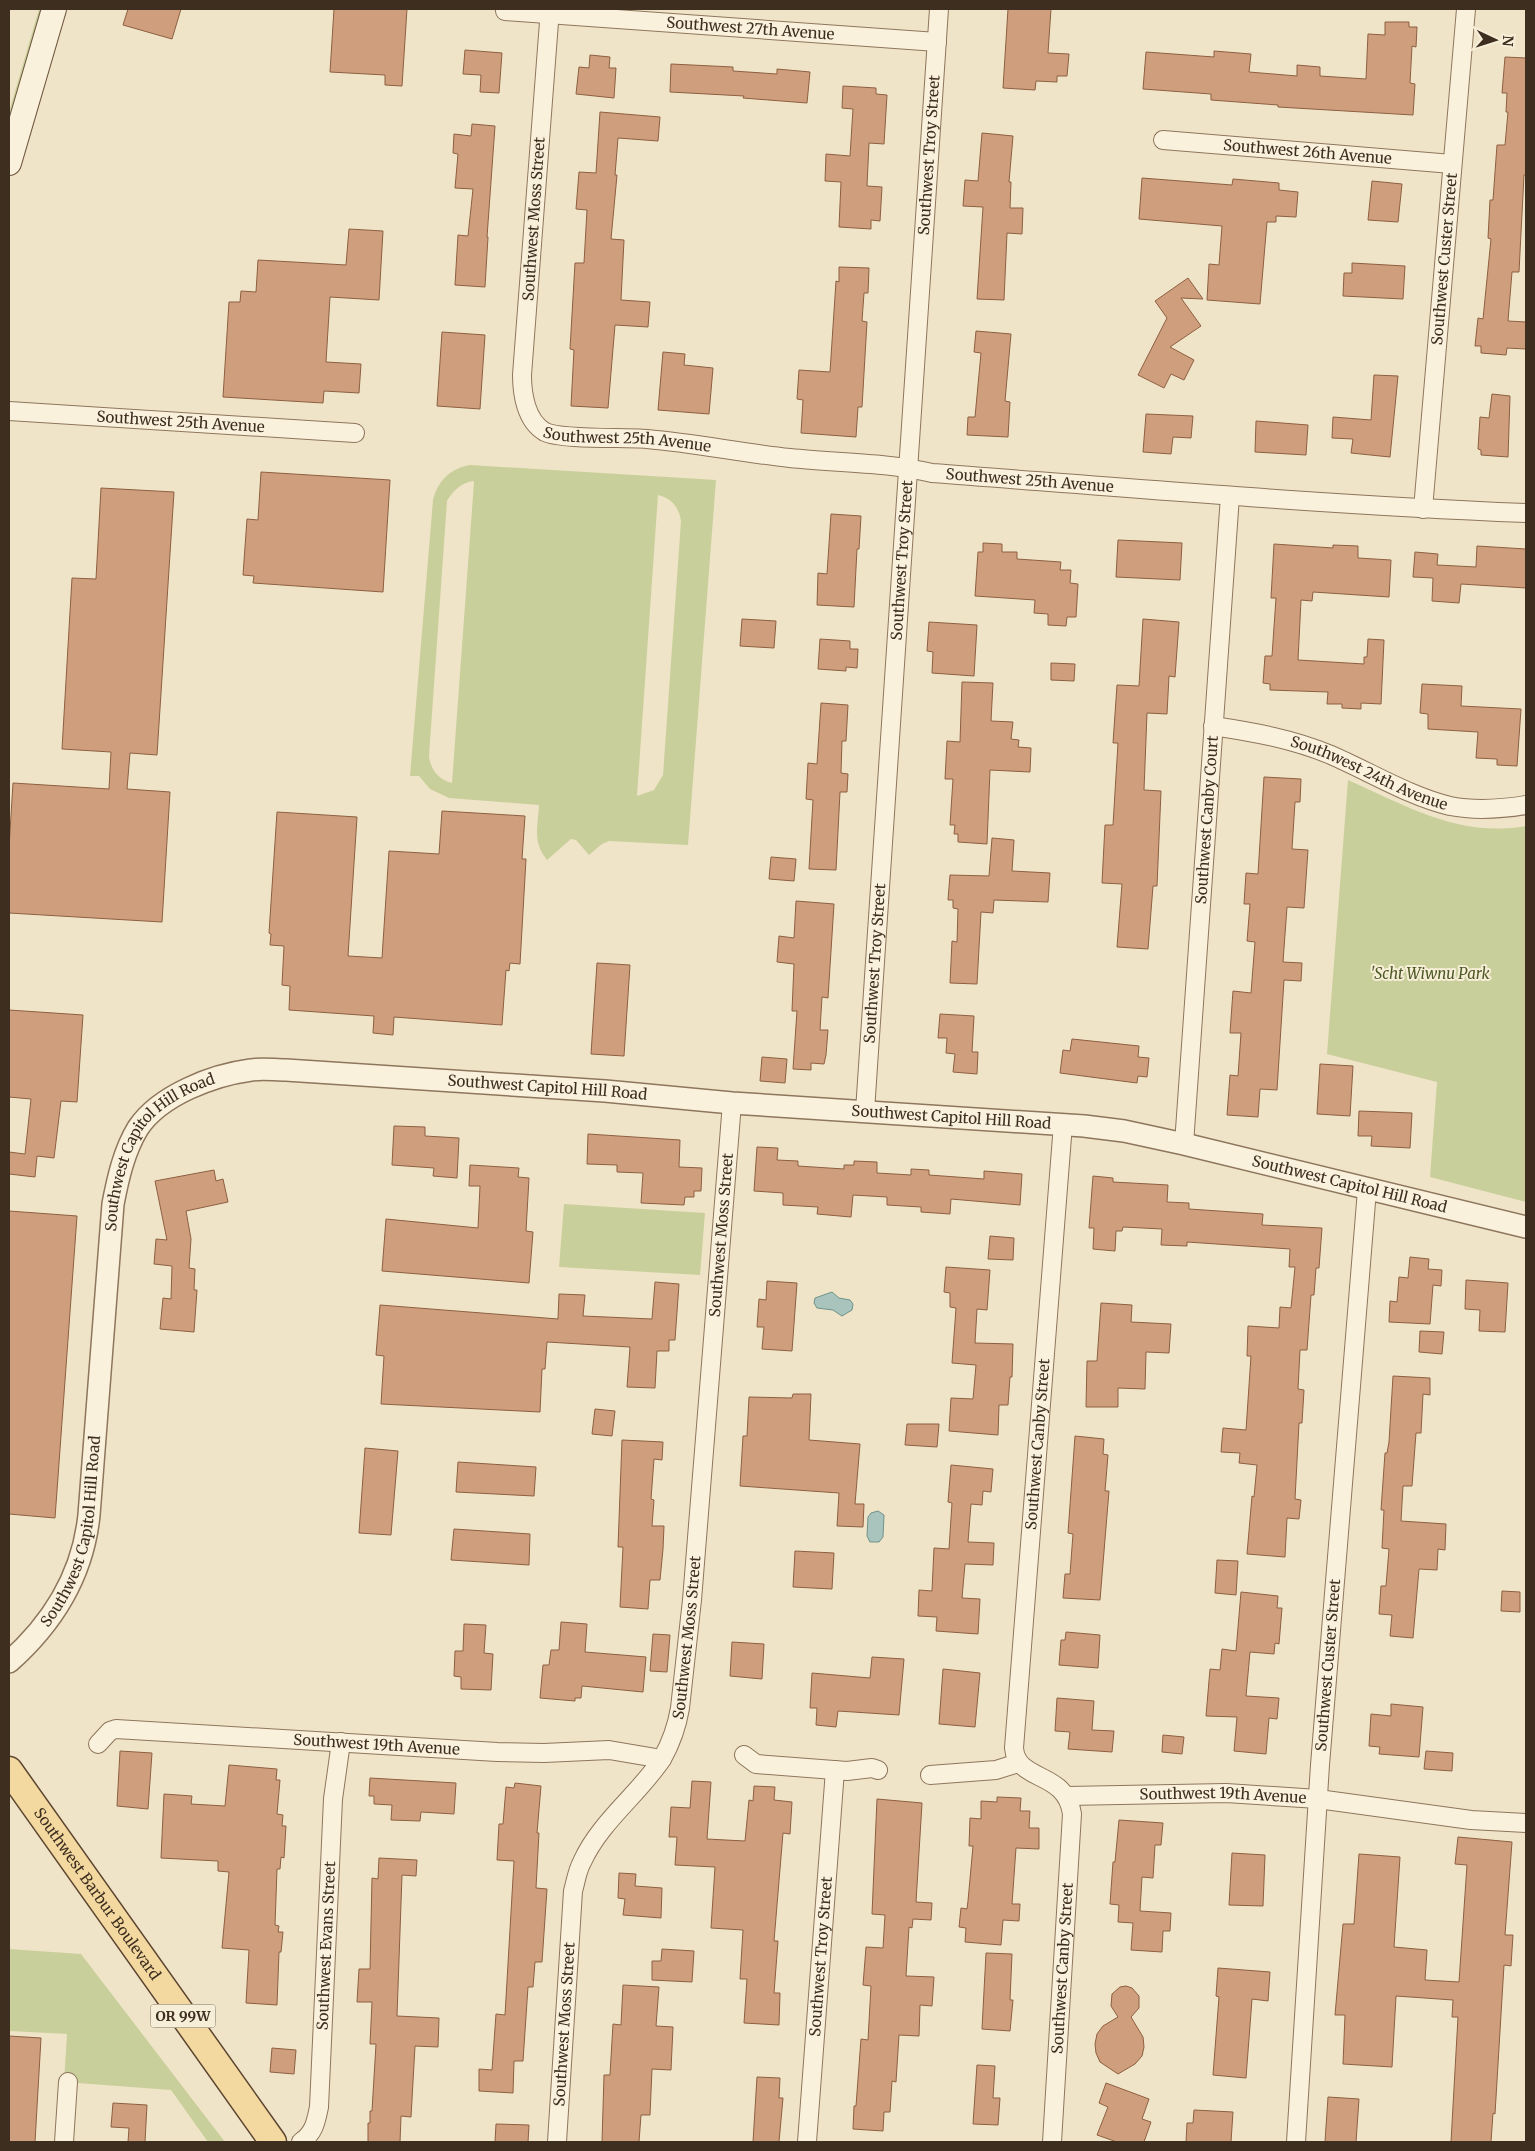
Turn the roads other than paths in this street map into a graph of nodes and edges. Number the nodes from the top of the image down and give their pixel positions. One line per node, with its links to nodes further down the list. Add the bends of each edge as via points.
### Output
1 (54, 9): 8 (main road)
2 (939, 9): 6 (street, Southwest Troy Street)
3 (1466, 9): 9 (street, Southwest Custer Street)
4 (505, 11): 5 (street, Southwest 27th Avenue)
5 (550, 11): 6 (street, Southwest 27th Avenue); 11 (street, Southwest Moss Street, via 522,375 522,392)
6 (937, 42): 13 (street, Southwest Troy Street)
7 (1163, 140): 9 (street, Southwest 26th Avenue)
8 (9, 162)
9 (1452, 164): 15 (street, Southwest Custer Street)
10 (9, 412): 12 (street, Southwest 25th Avenue)
11 (537, 425): 13 (street, Southwest 25th Avenue, via 552,434 647,439 791,458)
12 (355, 433)
13 (907, 467): 14 (street, Southwest 25th Avenue, via 932,473); 20 (street, Southwest Troy Street)
14 (1230, 496): 15 (street, Southwest 25th Avenue); 17 (street, Southwest Canby Court)
15 (1423, 509): 16 (street, Southwest 25th Avenue)
16 (1526, 513)
17 (1213, 726): 18 (street, Southwest 24th Avenue, via 1269,735 1330,754 1450,806); 22 (street, Southwest Canby Court)
18 (1526, 805)
19 (732, 1103): 20 (street, Southwest Capitol Hill Road); 25 (street, Southwest Capitol Hill Road, via 596,1091 259,1070 233,1073 199,1084 160,1106 147,1117 132,1141 121,1168 113,1204 88,1524 83,1550 68,1589 55,1611); 29 (street, Southwest Moss Street, via 682,1694 677,1724)
20 (864, 1111): 21 (street, Southwest Capitol Hill Road)
21 (1063, 1124): 22 (street, Southwest Capitol Hill Road, via 1124,1131); 30 (street, Southwest Canby Street, via 1014,1748)
22 (1184, 1144): 23 (street, Southwest Capitol Hill Road)
23 (1367, 1190): 24 (street, Southwest Capitol Hill Road); 36 (street, Southwest Custer Street)
24 (1526, 1227)
25 (9, 1662)
26 (341, 1742): 27 (street, Southwest 19th Avenue, via 116,1729); 29 (street, Southwest 19th Avenue, via 506,1752 609,1750); 41 (street, Southwest Evans Street, via 334,1799 320,2107 312,2132)
27 (98, 1744)
28 (744, 1755): 32 (street, via 756,1764)
29 (662, 1759): 42 (street, Southwest Moss Street, via 597,1835 578,1871 573,1891)
30 (1018, 1763): 34 (street, via 996,1770); 35 (street, via 1052,1782)
31 (9, 1770): 40 (main road, Southwest Barbur Boulevard / OR 99W)
32 (835, 1770): 33 (street); 43 (street, Southwest Troy Street)
33 (878, 1770)
34 (930, 1775)
35 (1067, 1796): 36 (street, Southwest 19th Avenue, via 1209,1792); 44 (street, Southwest Canby Street, via 1072,1814)
36 (1318, 1799): 37 (street, Southwest 19th Avenue, via 1471,1820); 45 (street, Southwest Custer Street)
37 (1526, 1822)
38 (68, 2082): 39 (street)
39 (64, 2142)
40 (273, 2142)
41 (301, 2142)
42 (557, 2142)
43 (807, 2142)
44 (1052, 2142)
45 (1296, 2142)

